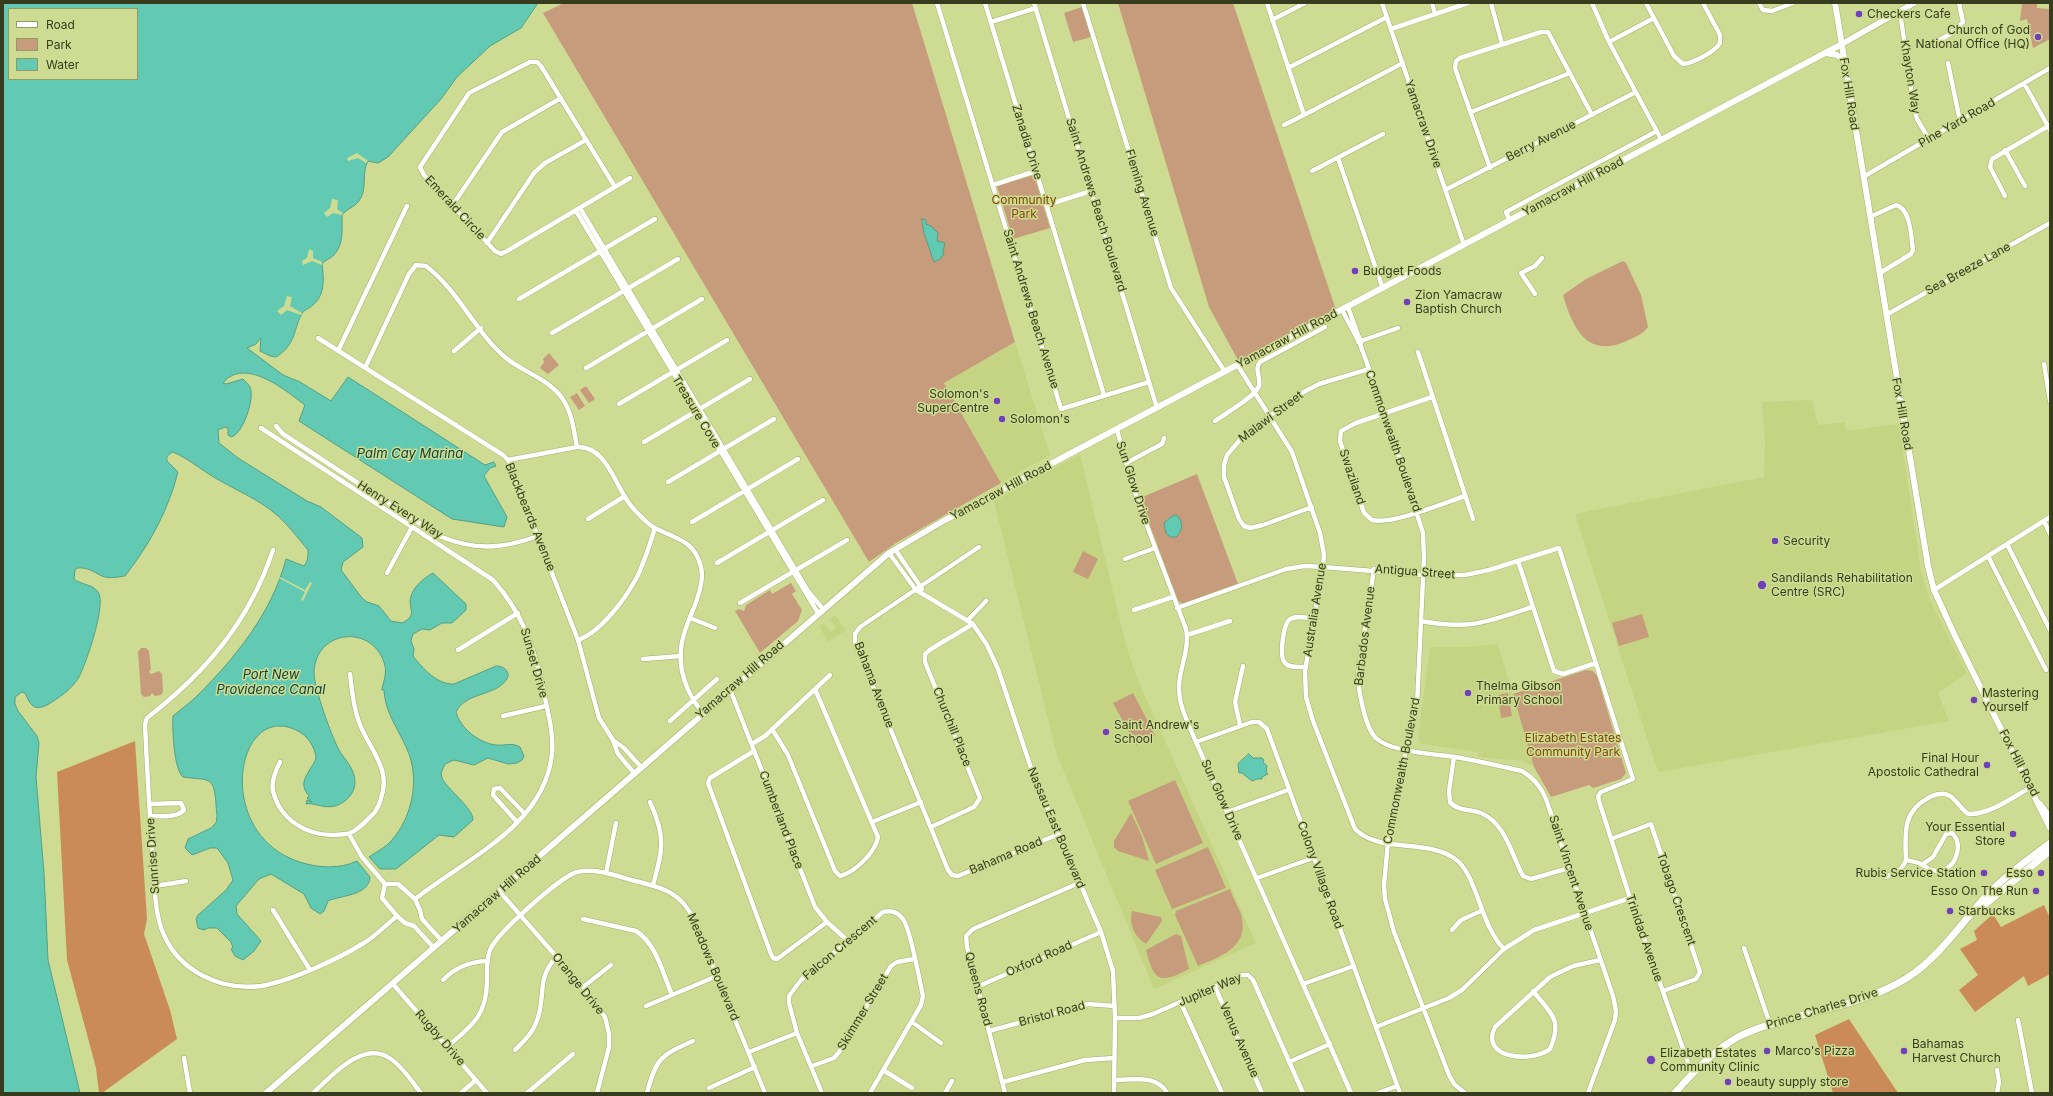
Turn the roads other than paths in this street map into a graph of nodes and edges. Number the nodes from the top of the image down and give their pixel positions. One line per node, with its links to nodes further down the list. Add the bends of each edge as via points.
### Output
1 (938, 3): 61 (street, Saint Andrews Beach Avenue)
2 (985, 3): 24 (street, Zanadia Drive)
3 (1083, 3): 107 (street, Fleming Avenue, via 1171,288)
4 (1267, 3): 23 (street)
5 (1305, 3): 23 (street)
6 (1382, 3): 21 (street, Yamacraw Drive)
7 (1432, 3): 20 (street)
8 (1468, 3): 20 (street)
9 (1491, 3): 30 (street)
10 (1592, 3): 28 (street)
11 (1646, 3): 22 (street)
12 (1703, 3): 22 (street, via 1720,35 1720,43 1687,64 1681,64 1677,60)
13 (1759, 3): 14 (street, via 1767,12)
14 (1793, 3)
15 (1835, 3): 25 (main road, Fox Hill Road)
16 (1959, 3): 29 (street, via 1963,22 1956,30)
17 (1912, 4): 19 (main road, Yamacraw Hill Road)
18 (1035, 6): 24 (street); 66 (street, Saint Andrews Beach Boulevard)
19 (1900, 12): 27 (main road, Yamacraw Hill Road); 51 (street, Khayton Way, via 1914,108 1917,119)
20 (1435, 14): 26 (street)
21 (1387, 17): 26 (street, Yamacraw Drive); 36 (street)
22 (1654, 18): 28 (street)
23 (1272, 20): 36 (street)
24 (991, 22): 56 (street, Zanadia Drive)
25 (1839, 28): 27 (main road, via 1844,35); 31 (main road, Fox Hill Road)
26 (1391, 29): 33 (street, Yamacraw Drive)
27 (1855, 36): 31 (main road, Yamacraw Hill Road)
28 (1610, 42): 40 (street)
29 (1932, 43)
30 (1502, 44): 38 (street, via 1540,32 1548,32); 42 (street, via 1456,61 1455,68)
31 (1842, 44): 32 (main road, Yamacraw Hill Road); 35 (main road, Fox Hill Road)
32 (1822, 55): 35 (main road, via 1838,55); 50 (main road, Yamacraw Hill Road)
33 (1403, 63): 44 (street); 65 (street, Yamacraw Drive)
34 (1948, 63): 45 (street)
35 (1845, 65): 58 (main road, Fox Hill Road)
36 (1288, 68): 44 (street)
37 (2050, 68): 39 (street, Pine Yard Road)
38 (1570, 73): 42 (street); 43 (street)
39 (2024, 83): 45 (street, Pine Yard Road); 47 (street)
40 (1636, 92): 43 (street, Berry Avenue); 48 (street)
41 (561, 98): 52 (street, Emerald Circle); 70 (street, via 502,132); 70 (street, Emerald Circle, via 537,62 530,62 469,93 420,167 424,176)
42 (1471, 112): 55 (street)
43 (1592, 114): 55 (street, Berry Avenue)
44 (1304, 115): 46 (street)
45 (1960, 121): 51 (street, Pine Yard Road)
46 (1284, 125)
47 (2049, 127): 53 (street)
48 (1657, 131): 50 (street); 60 (street)
49 (1383, 134): 54 (street)
50 (1661, 139): 64 (main road, Yamacraw Hill Road)
51 (1929, 139): 58 (street, Pine Yard Road)
52 (586, 140): 63 (street, Emerald Circle); 76 (street, via 545,163 534,173)
53 (2005, 150): 62 (street); 67 (street, via 1992,159 1990,167)
54 (1338, 158): 57 (street); 82 (street)
55 (1490, 168): 65 (street, Berry Avenue)
56 (1036, 171): 61 (street); 68 (street, Zanadia Drive)
57 (1312, 171)
58 (1863, 177): 72 (main road, Fox Hill Road)
59 (630, 178): 63 (street, Emerald Circle)
60 (1566, 179): 64 (street); 74 (street, via 1506,212)
61 (993, 185): 111 (street, Saint Andrews Beach Avenue, via 1061,409)
62 (2025, 186)
63 (615, 187): 71 (street, Emerald Circle)
64 (1570, 188): 74 (main road, Yamacraw Hill Road)
65 (1445, 190): 77 (street, Yamacraw Drive)
66 (1091, 191): 68 (street); 109 (street, Saint Andrews Beach Boulevard)
67 (2005, 196)
68 (1046, 205): 111 (street, Zanadia Drive)
69 (407, 206): 98 (street)
70 (452, 206): 76 (street, Emerald Circle)
71 (578, 210): 76 (street, Emerald Circle, via 501,254); 78 (street, Treasure Cove)
72 (1870, 217): 81 (main road, Fox Hill Road); 81 (street, via 1896,205 1905,212 1909,222 1913,250 1911,254)
73 (655, 219): 78 (street)
74 (1510, 221): 77 (main road, Yamacraw Hill Road)
75 (2050, 223): 89 (street, Sea Breeze Lane)
76 (487, 243)
77 (1464, 245): 82 (main road, Yamacraw Hill Road)
78 (602, 250): 83 (street, Treasure Cove); 85 (street)
79 (678, 258): 83 (street)
80 (1542, 258): 84 (street, via 1535,266 1521,274)
81 (1880, 273): 89 (main road, Fox Hill Road)
82 (1383, 289): 87 (main road, Yamacraw Hill Road)
83 (626, 290): 93 (street, Treasure Cove); 94 (street)
84 (1535, 294)
85 (519, 299)
86 (702, 299): 93 (street)
87 (1348, 307): 88 (main road, Yamacraw Hill Road); 97 (street, Commonwealth Boulevard)
88 (1342, 310): 97 (street, Commonwealth Boulevard); 102 (main road, Yamacraw Hill Road)
89 (1886, 315): 165 (main road, Fox Hill Road)
90 (1325, 327): 110 (street, via 1260,362 1257,366 1259,384)
91 (481, 328): 99 (street); 103 (street, via 432,270 422,264 416,265 409,274); 126 (street, via 506,357 558,392 570,415)
92 (1398, 328): 97 (street)
93 (650, 330): 104 (street); 106 (street, Treasure Cove)
94 (552, 333)
95 (318, 338): 98 (street, Blackbeards Avenue)
96 (727, 340): 106 (street)
97 (1360, 343): 105 (street, Commonwealth Boulevard)
98 (338, 351): 103 (street, Blackbeards Avenue)
99 (454, 351)
100 (1418, 352): 112 (street)
101 (2044, 364): 113 (street)
102 (1238, 366): 107 (main road, Yamacraw Hill Road); 110 (street, Australia Avenue)
103 (365, 368): 129 (street, Blackbeards Avenue)
104 (586, 368)
105 (1369, 369): 117 (street, Commonwealth Boulevard); 118 (street, Malawi Street, via 1319,384)
106 (674, 371): 114 (street); 116 (street, Treasure Cove)
107 (1225, 372): 115 (main road, Yamacraw Hill Road)
108 (750, 379): 116 (street)
109 (1149, 382): 111 (street); 115 (street, Saint Andrews Beach Boulevard)
110 (1255, 392): 118 (street, Australia Avenue); 120 (street)
111 (1104, 395)
112 (1432, 397): 117 (street, Swaziland); 134 (street)
113 (2050, 401)
114 (620, 404)
115 (1157, 408): 123 (main road, Yamacraw Hill Road)
116 (698, 410): 125 (street); 127 (street, Treasure Cove)
117 (1385, 413): 137 (street, Commonwealth Boulevard); 137 (street, Swaziland, via 1344,428 1339,436 1340,441 1366,516 1381,521)
118 (1270, 415): 136 (street, Australia Avenue, via 1292,452); 136 (street, Malawi Street, via 1244,435 1224,461 1224,477 1240,522 1246,527 1253,528)
119 (774, 419): 127 (street)
120 (1215, 420)
121 (276, 426): 147 (street, Henry Every Way, via 283,434 439,536 453,542 482,548 497,547)
122 (261, 428): 143 (street, Sunset Drive)
123 (1117, 430): 130 (street, Sun Glow Drive); 152 (main road, Yamacraw Hill Road)
124 (1164, 438): 130 (street, via 1162,444)
125 (644, 442)
126 (577, 447): 129 (street); 133 (street, via 589,449 602,459)
127 (721, 450): 131 (street); 132 (street, Treasure Cove)
128 (798, 459): 132 (street)
129 (508, 460): 147 (street, Blackbeards Avenue)
130 (1126, 464): 151 (street, Sun Glow Drive)
131 (668, 482)
132 (745, 490): 142 (street); 145 (street, Treasure Cove)
133 (625, 496): 139 (street); 144 (street, via 636,512)
134 (1465, 496): 137 (street, Swaziland); 140 (street)
135 (823, 500): 145 (street)
136 (1312, 507): 159 (street, Australia Avenue, via 1320,533 1324,555)
137 (1417, 512): 163 (street, Commonwealth Boulevard, via 1423,540)
138 (2050, 517): 141 (street)
139 (588, 519)
140 (1473, 519)
141 (2044, 521): 146 (street); 149 (street)
142 (692, 522)
143 (412, 527): 162 (street); 173 (street, Sunset Drive, via 492,580)
144 (656, 528): 174 (street, via 681,538 698,557 702,573 701,582); 183 (street, via 637,576 624,596 592,633)
145 (770, 531): 158 (street); 161 (street, Treasure Cove)
146 (2050, 534)
147 (538, 536): 183 (street, Blackbeards Avenue)
148 (847, 540): 161 (street)
149 (2008, 544): 155 (street); 181 (street)
150 (979, 547): 164 (street, Bahama Avenue)
151 (1155, 548): 156 (street); 166 (street, Sun Glow Drive)
152 (895, 549): 154 (main road, Yamacraw Hill Road); 164 (street, Nassau East Boulevard)
153 (273, 550): 217 (street, Sunrise Drive, via 264,577 226,643 179,693 147,718 145,724)
154 (889, 552): 164 (street, Nassau East Boulevard); 172 (main road, Yamacraw Hill Road)
155 (1988, 556): 165 (street); 190 (street)
156 (1125, 559)
157 (1518, 561): 163 (street, Antigua Street, via 1477,573); 169 (street); 187 (street, Antigua Street, via 1559,548)
158 (717, 563)
159 (1323, 567): 160 (street, Antigua Street); 170 (street, Antigua Street, via 1286,569); 176 (street, Australia Avenue)
160 (1374, 569): 163 (street, Antigua Street); 206 (street, Barbados Avenue, via 1358,674 1358,691 1374,737 1383,744)
161 (794, 571): 168 (street); 172 (street, Treasure Cove)
162 (387, 572)
163 (1423, 575): 178 (street, Commonwealth Boulevard)
164 (918, 588): 175 (street, Nassau East Boulevard); 215 (street, Bahama Avenue, via 860,628 855,638 857,649)
165 (1934, 590): 212 (main road, Fox Hill Road)
166 (1173, 597): 170 (street, Sun Glow Drive); 171 (street)
167 (986, 601): 175 (street)
168 (740, 603)
169 (1532, 607): 178 (street, via 1476,625 1441,625); 187 (street, via 1554,671 1563,674)
170 (1177, 608): 182 (street, Sun Glow Drive)
171 (1134, 610)
172 (820, 611): 194 (main road, Yamacraw Hill Road)
173 (518, 613): 184 (street); 197 (street, Sunset Drive, via 529,638)
174 (690, 618): 180 (street); 185 (street, via 682,641)
175 (968, 620): 179 (street, Nassau East Boulevard)
176 (1315, 620): 189 (street, Australia Avenue); 189 (street, via 1297,617 1285,625 1283,661 1288,665)
177 (1230, 621): 182 (street)
178 (1421, 621): 206 (street, Commonwealth Boulevard, via 1417,705)
179 (973, 624): 225 (street, Churchill Place, via 931,649 925,654 925,662 980,798 977,805 967,811); 228 (street, Nassau East Boulevard, via 998,668 1033,774)
180 (715, 628)
181 (2050, 630)
182 (1187, 635): 204 (street, Sun Glow Drive, via 1179,696)
183 (578, 640): 203 (street, Blackbeards Avenue, via 599,718)
184 (458, 650)
185 (681, 656): 186 (street); 196 (street, via 684,677)
186 (643, 659)
187 (1596, 663): 229 (street, Trinidad Avenue, via 1633,779 1601,792 1598,796)
188 (1243, 666): 201 (street, via 1235,702)
189 (1306, 667): 230 (street, Australia Avenue, via 1306,697 1313,721 1355,829 1368,838)
190 (2046, 670)
191 (350, 674): 227 (street, via 353,703 359,724 380,762 384,778 378,808 362,826)
192 (830, 675): 195 (street)
193 (717, 679): 196 (street)
194 (730, 689): 198 (main road, Yamacraw Hill Road); 205 (street, Cumberland Place)
195 (815, 689): 202 (street); 223 (street)
196 (694, 700): 198 (street); 200 (street)
197 (546, 706): 199 (street); 219 (street, Sunset Drive, via 552,730 552,754 536,802)
198 (703, 713): 210 (main road, Yamacraw Hill Road)
199 (503, 716)
200 (670, 721)
201 (1240, 725): 204 (street, Colony Village Road); 213 (street, Colony Village Road, via 1256,721 1265,726)
202 (772, 729): 205 (street); 223 (street, via 788,755 835,871 840,876 847,874 874,851 878,837)
203 (613, 740): 210 (street, Blackbeards Avenue); 211 (street, Blackbeards Avenue, via 618,754)
204 (1196, 742): 218 (street, Sun Glow Drive)
205 (752, 744): 207 (street, Cumberland Place)
206 (1407, 749): 208 (street, Saint Vincent Avenue); 230 (street, Commonwealth Boulevard)
207 (754, 751): 257 (street, Cumberland Place, via 815,907); 257 (street, via 710,778 708,783 774,958 781,957)
208 (1454, 757): 236 (street, Saint Vincent Avenue, via 1522,771 1530,776 1546,799); 236 (street, via 1448,795 1450,802 1454,806 1479,812 1496,822 1505,836 1522,876 1531,879)
209 (280, 762): 227 (street, via 272,791 282,810 294,824 309,833)
210 (641, 767): 211 (main road, Yamacraw Hill Road)
211 (634, 773): 246 (main road, Yamacraw Hill Road)
212 (2031, 787): 216 (main road, Fox Hill Road); 234 (street, via 1995,808 1971,814 1965,812 1959,802 1947,795 1937,794 1923,801 1913,810 1907,823)
213 (1288, 790): 218 (street); 233 (street, Colony Village Road)
214 (650, 802): 244 (street, via 662,836 662,851)
215 (921, 802): 223 (street); 225 (street, Bahama Avenue)
216 (2038, 802): 221 (main road, Fox Hill Road); 226 (main road, Fox Hill Road)
217 (149, 804): 220 (street, Sunrise Drive); 220 (street, via 181,803 184,810 173,815)
218 (1227, 812): 240 (street, Sun Glow Drive)
219 (525, 814): 222 (street, Sunset Drive); 222 (street, via 500,788 494,790 493,795)
220 (150, 816): 245 (street, Sunrise Drive)
221 (2050, 817)
222 (517, 822): 248 (street, Sunset Drive, via 473,860)
223 (872, 822)
224 (616, 823): 237 (street)
225 (931, 826): 238 (street, Bahama Avenue)
226 (2050, 828)
227 (349, 834): 243 (street, via 362,857)
228 (1059, 834): 238 (street, Bahama Road, via 958,876); 242 (street, Nassau East Boulevard)
229 (1611, 839): 247 (street, Trinidad Avenue); 281 (street, Tobago Crescent, via 1651,824 1700,972 1696,979)
230 (1388, 842): 250 (street, Australia Avenue, via 1433,850 1454,858 1469,877); 286 (street, Commonwealth Boulevard, via 1385,899 1394,932)
231 (2050, 843): 256 (highway, Prince Charles Drive, via 2004,878)
232 (2048, 854): 256 (highway, Prince Charles Drive)
233 (1313, 858): 240 (street); 271 (street, Colony Village Road)
234 (1906, 860): 235 (street); 239 (street, via 1900,870)
235 (1923, 864): 235 (street, via 1933,857 1946,834 1952,833 1955,836 1959,847 1952,866 1944,870 1935,870)
236 (1569, 868): 251 (street, Saint Vincent Avenue)
237 (606, 873): 244 (street, Meadows Boulevard); 253 (street, Meadows Boulevard, via 585,871 570,874)
238 (952, 875)
239 (1885, 877)
240 (1257, 878): 276 (street, Sun Glow Drive)
241 (186, 881): 245 (street)
242 (1079, 883): 260 (street, Nassau East Boulevard); 277 (street, Queens Road, via 969,931 966,943)
243 (385, 884): 248 (street, via 398,884); 252 (street, via 382,898)
244 (653, 885): 273 (street, Meadows Boulevard, via 672,893 685,904)
245 (155, 886): 272 (street, Sunrise Drive, via 163,934 176,954 202,976 231,985 260,986)
246 (500, 892): 253 (street, Orange Drive); 262 (main road, Yamacraw Hill Road)
247 (1630, 898): 251 (street); 281 (street, Trinidad Avenue)
248 (415, 899): 254 (street)
249 (273, 910): 272 (street)
250 (1481, 911): 259 (street, via 1461,920); 264 (street, Australia Avenue, via 1492,935)
251 (1584, 913): 264 (street, via 1534,930); 268 (street, Saint Vincent Avenue)
252 (397, 916): 258 (street); 272 (street, Sunrise Drive, via 365,943)
253 (521, 916): 266 (street, Orange Drive); 269 (street, Meadows Boulevard, via 495,941)
254 (422, 919): 258 (street); 262 (street)
255 (583, 919): 282 (street, via 636,931 643,935 650,944)
256 (1966, 920): 290 (highway, Prince Charles Drive, via 1927,963 1895,984 1867,998)
257 (827, 922): 261 (street, Cumberland Place)
258 (414, 926): 263 (street)
259 (1452, 930)
260 (1101, 932): 277 (street, Oxford Road); 285 (street, Nassau East Boulevard, via 1113,971)
261 (847, 940): 267 (street, Falcon Crescent, via 883,912 894,912 905,923); 293 (street, Falcon Crescent, via 791,991 789,1003)
262 (442, 941): 263 (main road, Yamacraw Hill Road)
263 (434, 948): 275 (main road, Yamacraw Hill Road)
264 (1504, 948): 286 (street, via 1462,990)
265 (1744, 948): 290 (street)
266 (556, 956): 278 (street, Orange Drive); 298 (street, via 544,976 536,1025)
267 (914, 959): 289 (street, Falcon Crescent, via 923,996); 304 (street, Skimmer Street, via 897,962 891,966 839,1052 834,1058)
268 (1600, 960): 280 (street, via 1559,972); 339 (street, Saint Vincent Avenue, via 1613,996 1616,1020)
269 (487, 961): 274 (street, via 467,964); 297 (street, Meadows Boulevard, via 486,996 482,1012 475,1023)
270 (611, 965): 278 (street)
271 (1354, 966): 276 (street); 291 (street, Colony Village Road)
272 (310, 970)
273 (717, 976): 282 (street); 299 (street, Meadows Boulevard)
274 (443, 980)
275 (393, 984): 297 (street, Rugby Drive); 317 (main road, Yamacraw Hill Road)
276 (1303, 984): 296 (street, Sun Glow Drive)
277 (977, 986): 292 (street, Queens Road)
278 (583, 987): 323 (street, Orange Drive, via 603,1013 609,1034 608,1054)
279 (1215, 987): 283 (street, Jupiter Way); 303 (street, Jupiter Way, via 1241,975 1251,977); 333 (street, Venus Avenue)
280 (1533, 991): 280 (street, via 1495,1027 1491,1034 1494,1048 1499,1052 1536,1056 1550,1049 1556,1030 1556,1020)
281 (1663, 991): 308 (street, Trinidad Avenue)
282 (672, 995): 284 (street)
283 (1181, 1003): 287 (street, Jupiter Way, via 1139,1018); 332 (street)
284 (646, 1006)
285 (1115, 1006): 287 (street, Nassau East Boulevard); 292 (street, Bristol Road, via 1088,1004)
286 (1423, 1009): 291 (street); 338 (street, Commonwealth Boulevard, via 1449,1075 1454,1084)
287 (1115, 1018): 302 (street, Nassau East Boulevard)
288 (2018, 1020): 342 (street)
289 (912, 1022): 295 (street); 306 (street, Falcon Crescent)
290 (1770, 1024): 308 (highway, Prince Charles Drive, via 1732,1041)
291 (1376, 1027): 313 (street, Colony Village Road)
292 (989, 1031): 312 (street, Queens Road)
293 (798, 1033): 299 (street); 304 (street, Falcon Crescent)
294 (693, 1041): 324 (street, via 661,1058 654,1069)
295 (941, 1043)
296 (1330, 1044): 303 (street); 335 (street, Sun Glow Drive)
297 (447, 1047): 309 (street, Rugby Drive)
298 (515, 1050)
299 (749, 1052): 305 (street, Meadows Boulevard)
300 (573, 1054): 322 (street)
301 (184, 1058): 316 (street)
302 (1114, 1058): 310 (street, Nassau East Boulevard); 312 (street, via 1085,1060)
303 (1289, 1062): 334 (street, Jupiter Way)
304 (812, 1066): 326 (street, Falcon Crescent)
305 (755, 1067): 314 (street); 325 (street, Meadows Boulevard)
306 (883, 1070): 315 (street); 327 (street, Falcon Crescent)
307 (1997, 1070): 341 (street)
308 (1692, 1074): 340 (highway, Prince Charles Drive)
309 (476, 1080): 320 (street); 321 (street, Rugby Drive)
310 (1114, 1080): 330 (street, Nassau East Boulevard); 331 (street, via 1152,1080 1159,1083)
311 (952, 1081): 328 (street)
312 (1003, 1082): 329 (street, Queens Road)
313 (1397, 1086): 336 (street); 337 (street, Colony Village Road)
314 (709, 1088)
315 (912, 1088)
316 (190, 1093)
317 (266, 1093)
318 (313, 1093): 319 (street, via 348,1062 373,1053 391,1059)
319 (421, 1093)
320 (461, 1093)
321 (487, 1093)
322 (527, 1093)
323 (597, 1093)
324 (647, 1093)
325 (766, 1093)
326 (822, 1093)
327 (870, 1093)
328 (945, 1093)
329 (1005, 1093)
330 (1114, 1093)
331 (1167, 1093)
332 (1222, 1093)
333 (1262, 1093)
334 (1303, 1093)
335 (1351, 1093)
336 (1378, 1093)
337 (1400, 1093)
338 (1465, 1093)
339 (1588, 1093)
340 (1675, 1093)
341 (1997, 1093)
342 (2032, 1093)

